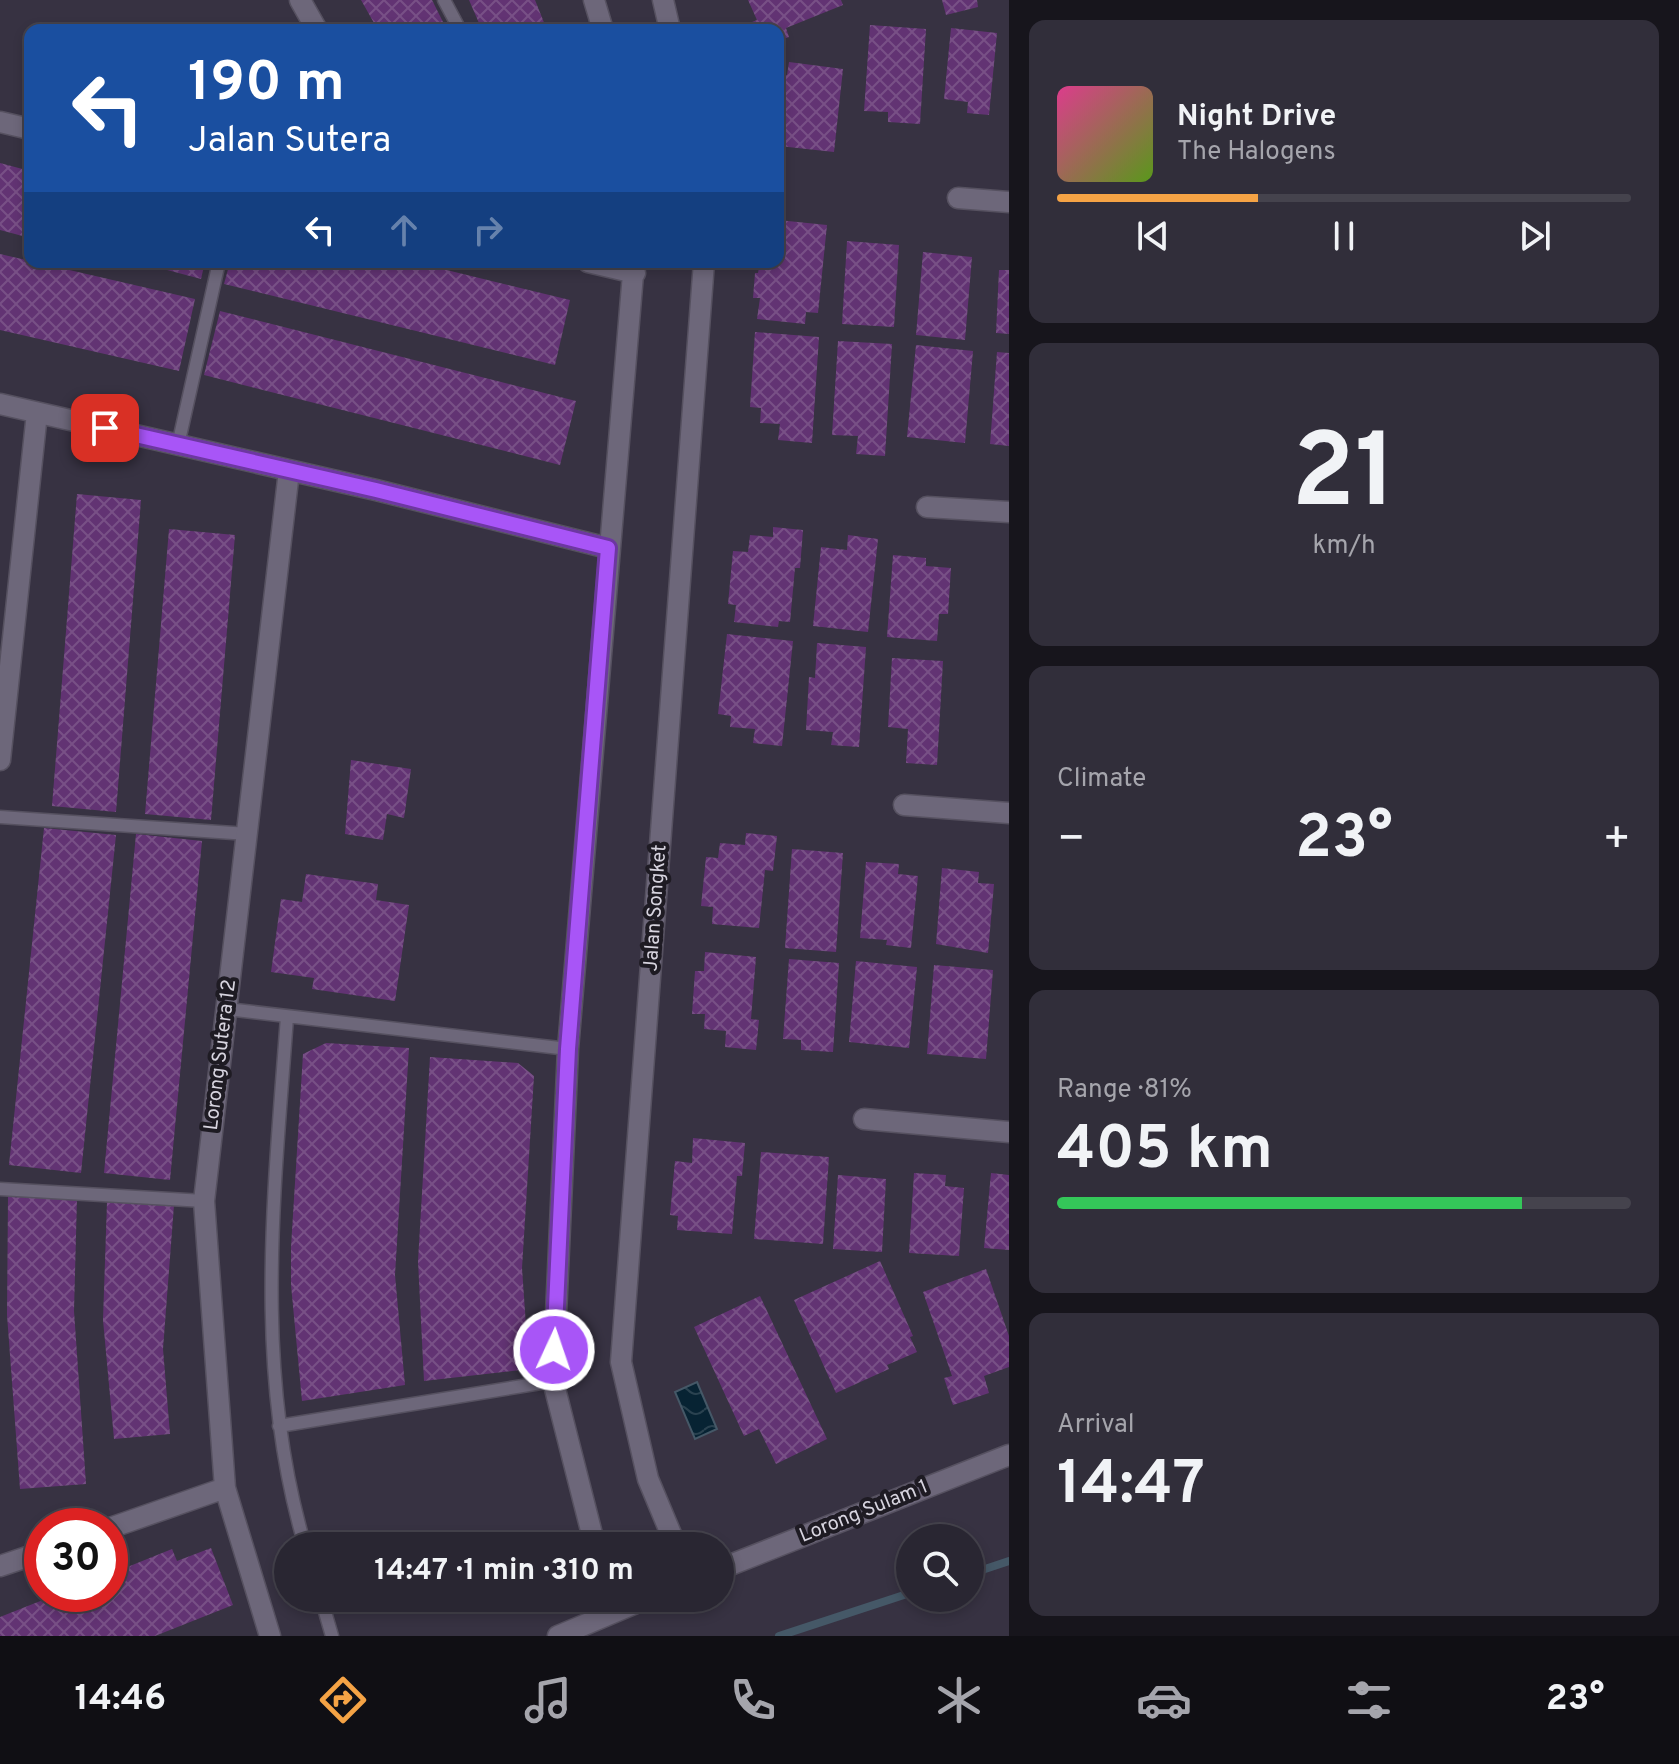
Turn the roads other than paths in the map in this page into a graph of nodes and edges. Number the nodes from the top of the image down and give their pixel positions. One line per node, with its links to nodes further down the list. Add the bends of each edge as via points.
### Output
1 (300, 0): 5 (street)
2 (444, 0): 6 (lane)
3 (594, 0): 7 (street)
4 (663, 0): 8 (street)
5 (314, 24)
6 (457, 24)
7 (601, 24)
8 (669, 24)
9 (0, 122): 10 (street)
10 (24, 128)
11 (958, 198): 12 (street)
12 (1009, 202)
13 (218, 268): 18 (lane)
14 (634, 268): 22 (street)
15 (704, 268): 43 (street, Jalan Songket, via 621,1362 648,1479)
16 (0, 404): 17 (street)
17 (37, 413): 18 (street); 23 (street)
18 (178, 445): 19 (street)
19 (289, 471): 22 (street); 28 (street, Lorong Sutera 12)
20 (927, 507): 21 (street)
21 (1009, 512)
22 (608, 548): 31 (street)
23 (3, 684): 24 (street)
24 (0, 760)
25 (904, 805): 26 (street)
26 (1009, 813)
27 (0, 817): 28 (lane)
28 (248, 834): 29 (street, Lorong Sutera 12)
29 (227, 1009): 30 (lane); 35 (street, Lorong Sutera 12)
30 (287, 1017): 31 (lane); 37 (lane, via 271,1239)
31 (568, 1049): 36 (street)
32 (864, 1119): 33 (street)
33 (1009, 1132)
34 (0, 1189): 35 (lane)
35 (204, 1201): 39 (street, Lorong Sutera 12)
36 (553, 1381): 37 (lane); 42 (street)
37 (279, 1426): 41 (lane)
38 (1009, 1455): 45 (street, Lorong Sulam 1)
39 (225, 1488): 40 (street); 49 (street, Lorong Sutera 12)
40 (128, 1522)
41 (301, 1532)
42 (591, 1532)
43 (670, 1532)
44 (24, 1558): 46 (street)
45 (734, 1563)
46 (0, 1566)
47 (325, 1612): 50 (lane)
48 (600, 1612): 51 (street)
49 (270, 1636)
50 (332, 1636)
51 (558, 1636)

